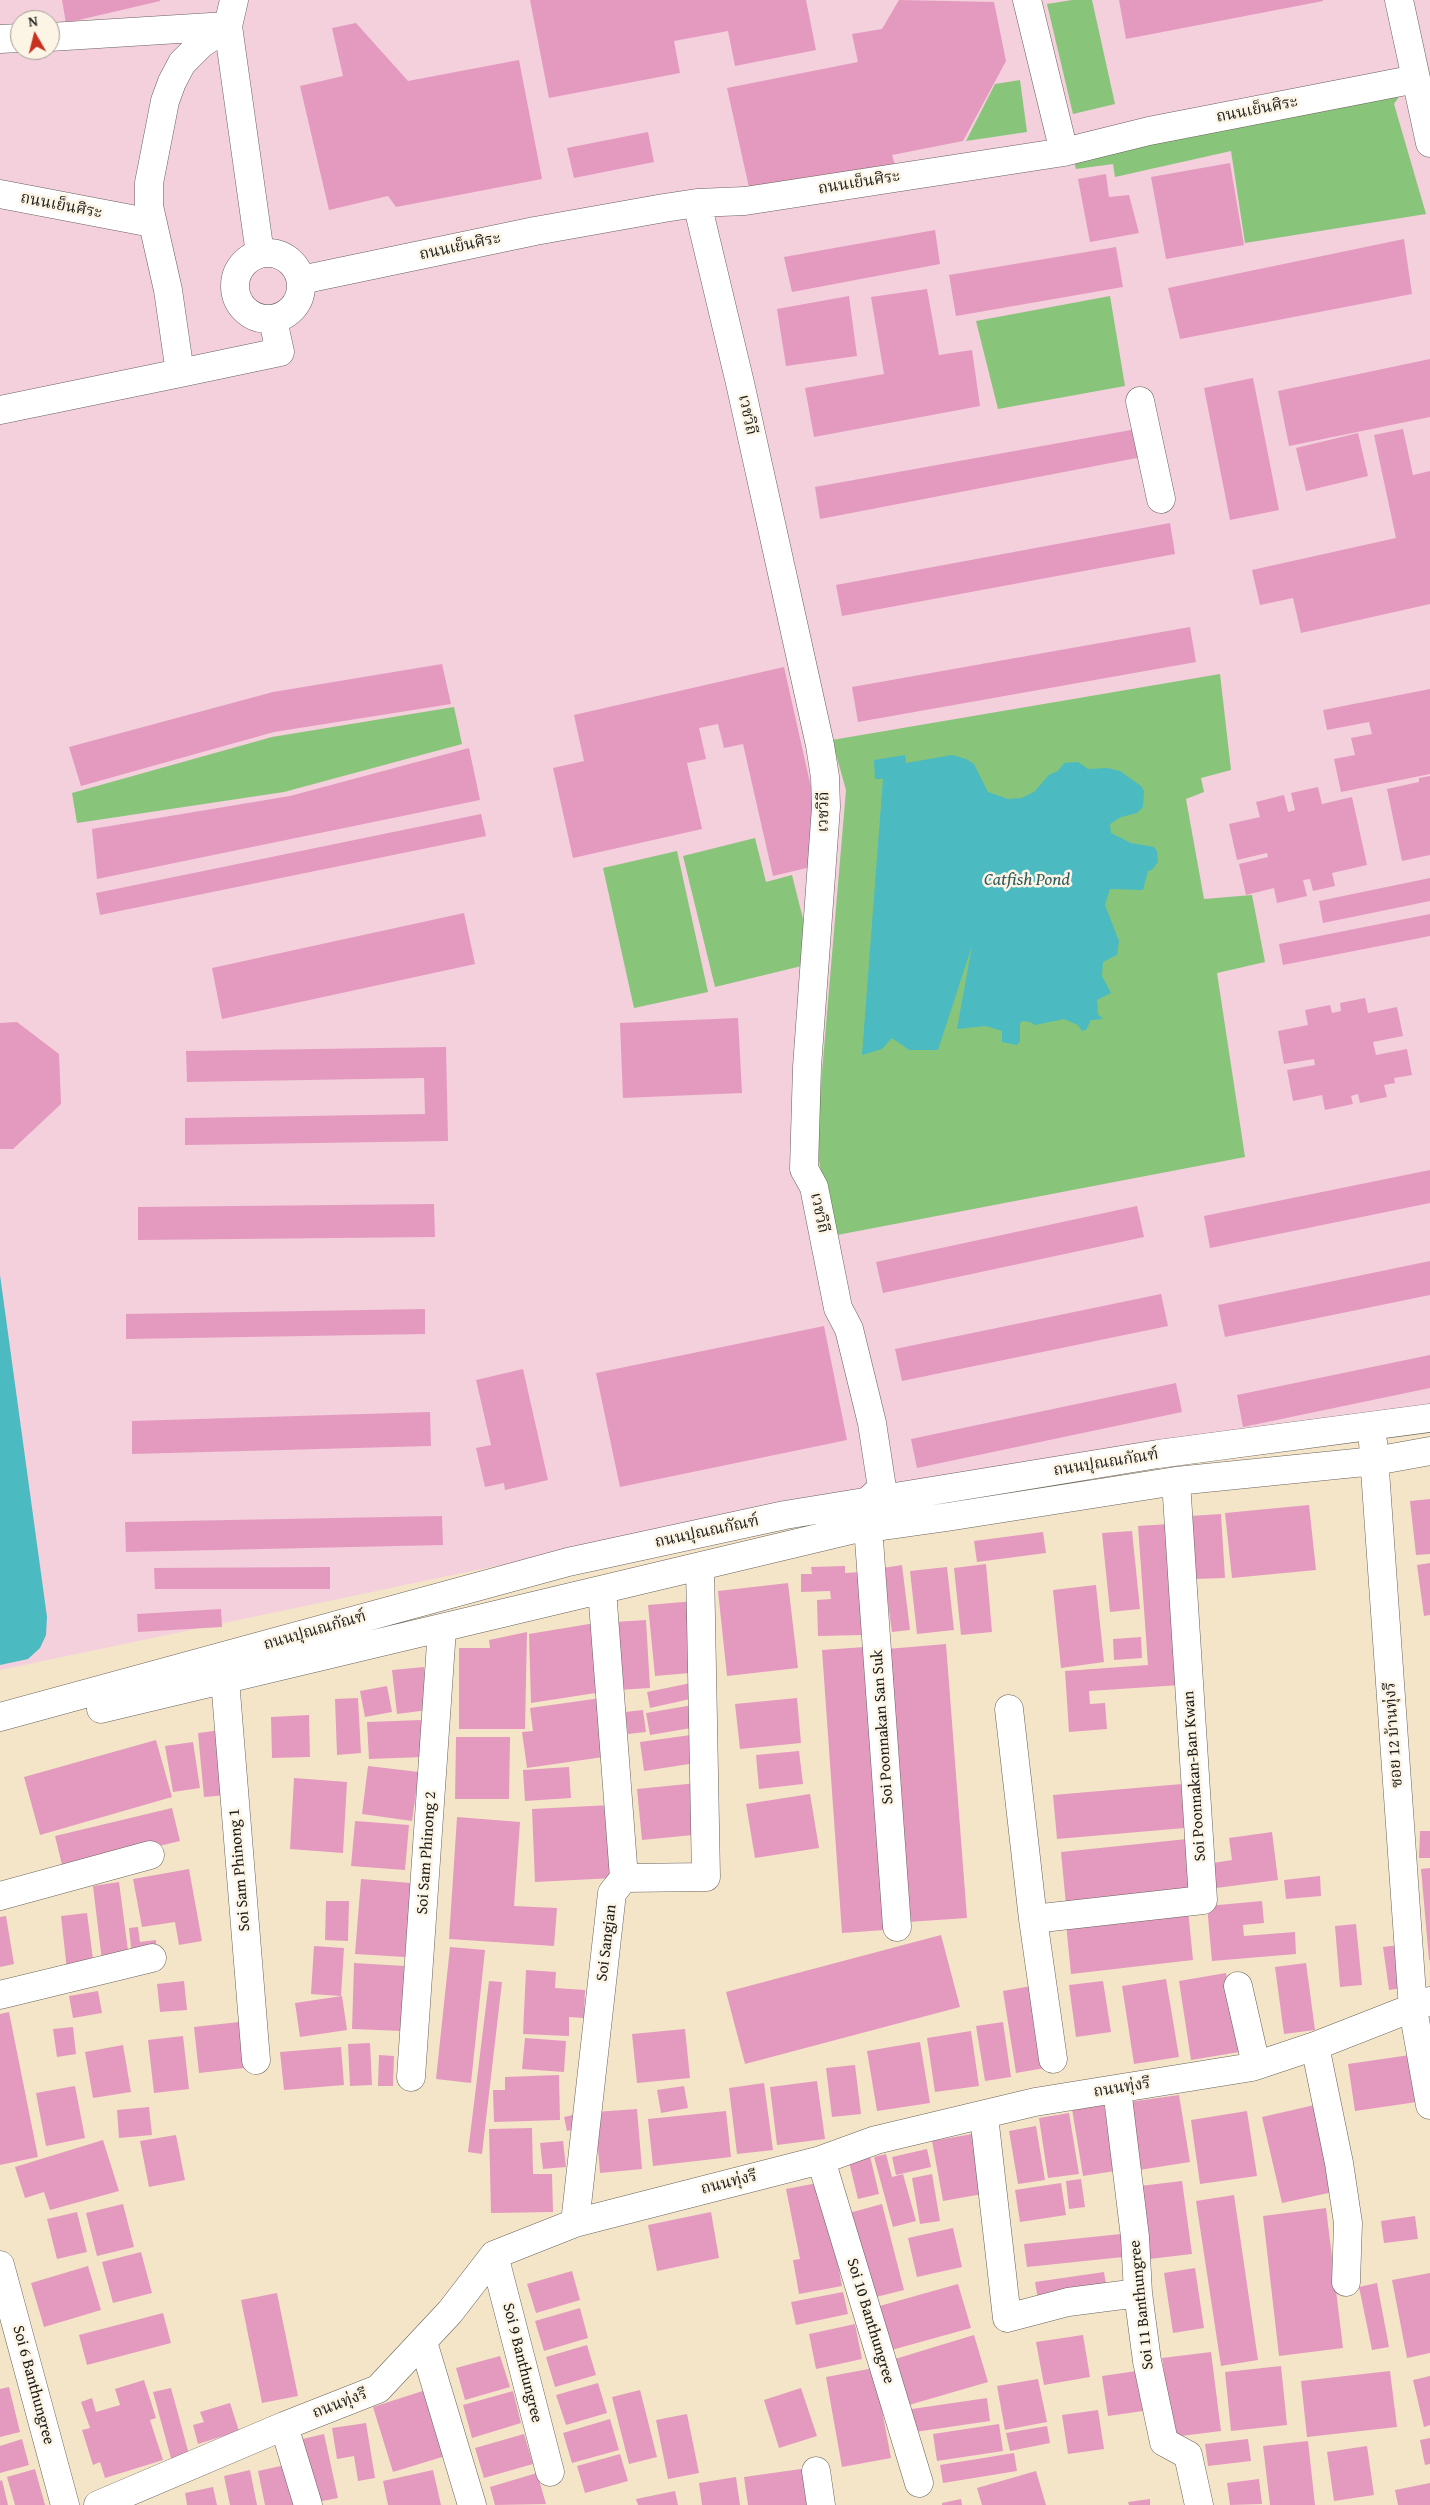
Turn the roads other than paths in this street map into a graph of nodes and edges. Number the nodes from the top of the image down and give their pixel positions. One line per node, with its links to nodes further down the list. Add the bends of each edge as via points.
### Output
1 (1028, 0): 7 (street)
2 (1399, 0): 5 (street)
3 (231, 13): 4 (street); 10 (street, via 182,63 172,82 149,183); 11 (street)
4 (60, 36)
5 (1416, 79): 6 (street); 7 (street, ถนนเย็นศิระ, via 1149,131)
6 (1430, 143)
7 (1064, 152): 9 (street, ถนนเย็นศิระ, via 745,201)
8 (0, 194): 10 (street, ถนนเย็นศิระ)
9 (698, 203): 12 (street, ถนนเย็นศิระ, via 535,231); 23 (street, เวชวิถี, via 825,777 826,807 807,1068 804,1169 814,1187 838,1308 849,1329 872,1423 882,1488)
10 (152, 223): 14 (street, via 168,290)
11 (260, 254): 12 (street, via 272,253 286,259 298,270); 13 (street, via 251,257 238,272 234,282 235,293 244,310 253,316)
12 (301, 280): 13 (street, via 302,291 296,306)
13 (273, 320): 14 (street, via 280,352)
14 (180, 373): 16 (street)
15 (1140, 401): 17 (street)
16 (0, 410)
17 (1161, 499)
18 (1430, 1418): 19 (street, ถนนปุณณกัณฑ์)
19 (1371, 1426): 21 (street, ซอย 12 บ้านทุ่งรี); 23 (street, ถนนปุณณกัณฑ์, via 1158,1454)
20 (1430, 1451): 21 (street, ถนนปุณณกัณฑ์)
21 (1375, 1461): 22 (street, ถนนปุณณกัณฑ์); 39 (street, ซอย 12 บ้านทุ่งรี)
22 (1176, 1480): 23 (street, ถนนปุณณกัณฑ์, via 876,1527); 34 (street, Soi Poonnakan-Ban Kwan, via 1203,1900)
23 (868, 1514): 24 (street, ถนนปุณณกัณฑ์); 29 (street, ถนนปุณณกัณฑ์, via 786,1515 568,1562); 35 (street, Soi Poonnakan San Suk)
24 (700, 1567): 25 (street, ถนนปุณณกัณฑ์); 32 (street, via 706,1876)
25 (602, 1590): 26 (street, ถนนปุณณกัณฑ์); 32 (street)
26 (442, 1629): 27 (street, ถนนปุณณกัณฑ์); 44 (street, Soi Sam Phinong 2)
27 (225, 1680): 30 (street, ถนนปุณณกัณฑ์); 42 (street, Soi Sam Phinong 1)
28 (1009, 1708): 34 (street)
29 (0, 1717)
30 (0, 1736)
31 (150, 1856): 33 (street)
32 (624, 1878): 49 (street, Soi Sangjan, via 612,1893)
33 (0, 1896)
34 (1033, 1919): 41 (street)
35 (897, 1927)
36 (152, 1958): 38 (street)
37 (1238, 1986): 43 (street)
38 (0, 1995)
39 (1422, 2005): 40 (street, ถนนทุ่งรี); 46 (street, ซอย 12 บ้านทุ่งรี)
40 (1315, 2046): 43 (street, ถนนทุ่งรี); 52 (street, via 1348,2223)
41 (1053, 2059)
42 (256, 2060)
43 (1256, 2065): 45 (street, ถนนทุ่งรี)
44 (411, 2077)
45 (1117, 2090): 47 (street, ถนนทุ่งรี, via 1035,2102); 53 (street, Soi 11 Banthungree, via 1135,2237)
46 (1430, 2105)
47 (984, 2116): 48 (street, ถนนทุ่งรี, via 876,2140); 53 (street, via 1007,2318 1068,2302)
48 (821, 2160): 49 (street, ถนนทุ่งรี); 58 (street, Soi 10 Banthungree)
49 (575, 2223): 50 (street, ถนนทุ่งรี)
50 (494, 2255): 54 (street, ถนนทุ่งรี); 56 (street, Soi 9 Banthungree)
51 (0, 2265): 59 (street, Soi 6 Banthungree)
52 (1346, 2282)
53 (1138, 2293): 64 (street, Soi 11 Banthungree, via 1147,2361 1164,2442 1188,2455)
54 (423, 2342): 55 (street, ถนนทุ่งรี, via 378,2389); 62 (street)
55 (284, 2426): 60 (street, ถนนทุ่งรี); 61 (street)
56 (550, 2472)
57 (816, 2472): 63 (street)
58 (919, 2482)
59 (65, 2505)
60 (100, 2505)
61 (308, 2505)
62 (472, 2505)
63 (820, 2505)
64 (1199, 2505)

